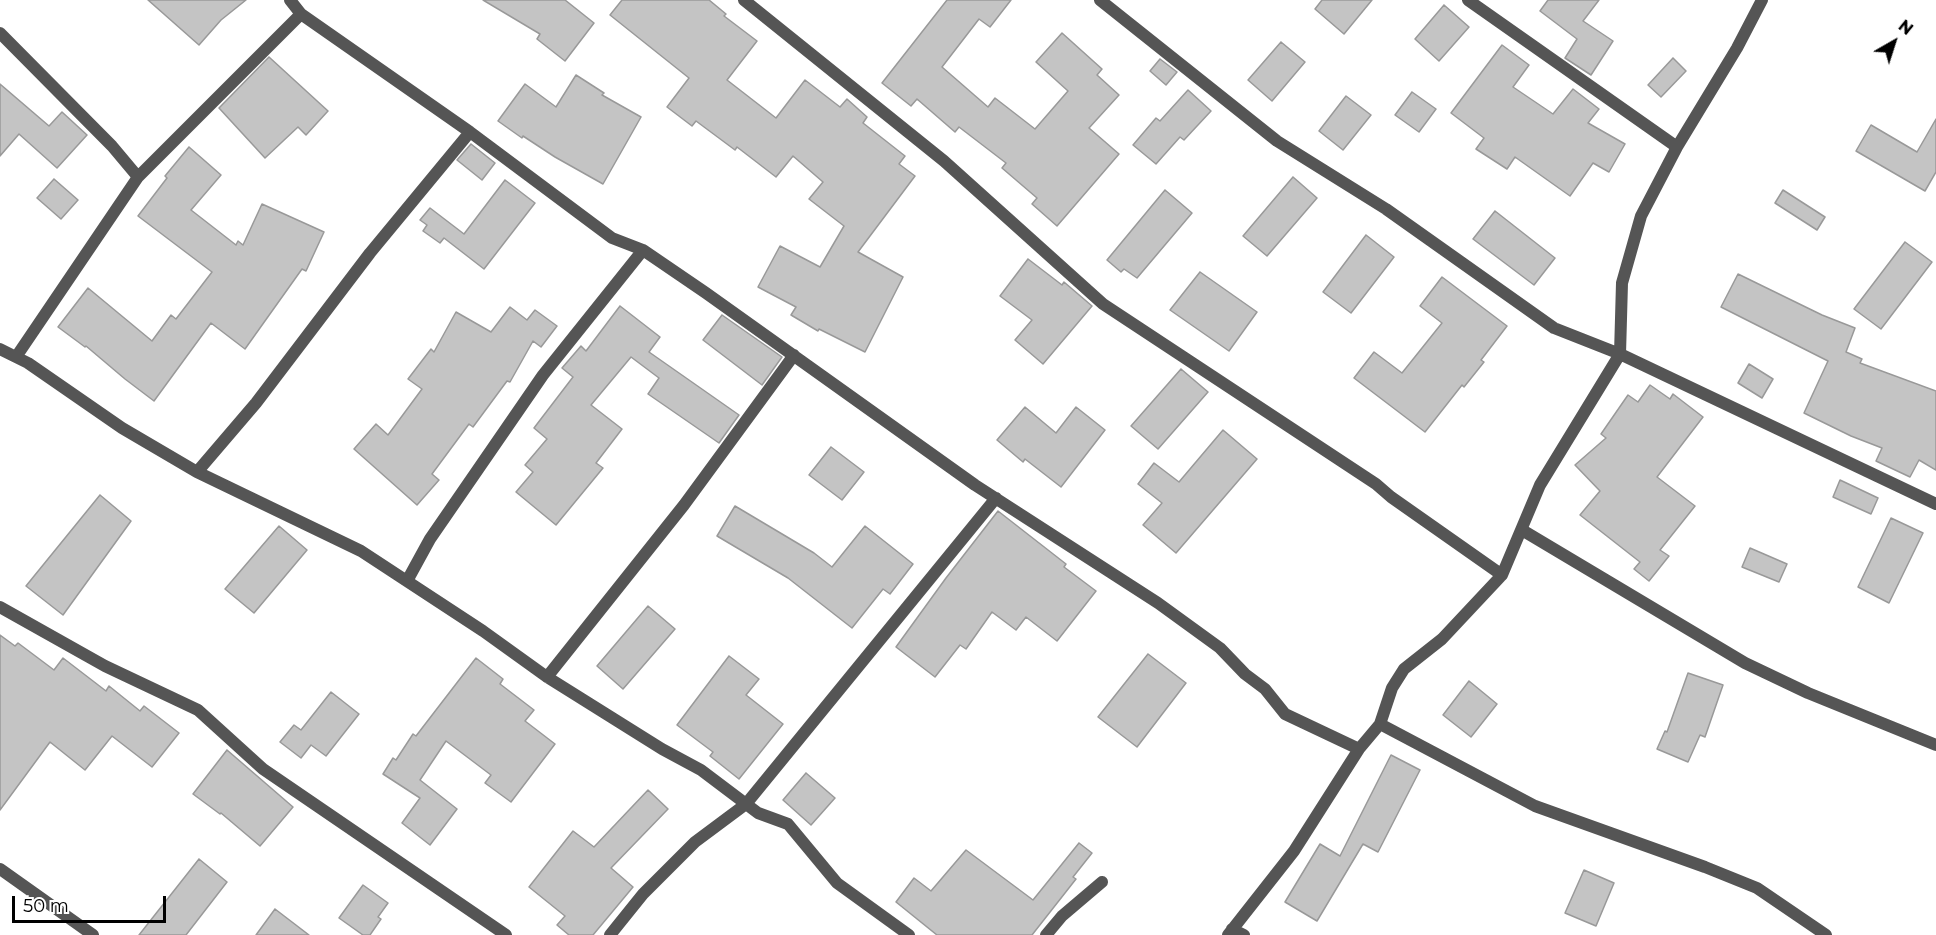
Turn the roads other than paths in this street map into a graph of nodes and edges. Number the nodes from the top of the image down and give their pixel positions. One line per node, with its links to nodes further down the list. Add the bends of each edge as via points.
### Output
1 (290, 0): 6 (street)
2 (744, 0): 20 (street, via 944,161 1103,304 1376,484)
3 (1100, 0): 13 (street, via 1277,141 1386,208 1554,328)
4 (1468, 0): 9 (street)
5 (1762, 0): 9 (street)
6 (301, 14): 8 (street); 10 (street)
7 (0, 33): 10 (street)
8 (470, 132): 11 (street, via 612,238); 16 (street)
9 (1677, 147): 13 (street, via 1641,216 1622,283)
10 (138, 177): 15 (street)
11 (642, 250): 14 (street); 21 (street, via 543,375 430,539)
12 (0, 349): 15 (street)
13 (1620, 354): 18 (street); 19 (street, via 1540,485)
14 (794, 355): 17 (street); 23 (street, via 684,505)
15 (16, 357): 16 (street, via 122,428)
16 (197, 472): 21 (street, via 361,551)
17 (996, 498): 26 (street, via 1220,648 1265,689 1285,714); 27 (street)
18 (1936, 504)
19 (1521, 530): 20 (street); 25 (street, via 1745,663)
20 (1502, 575): 24 (street, via 1442,639 1404,669 1392,688)
21 (407, 581): 23 (street)
22 (0, 607): 32 (street, via 105,666 198,710 263,770)
23 (547, 676): 27 (street, via 701,770)
24 (1380, 724): 26 (street); 37 (street, via 1535,806 1756,888)
25 (1936, 745)
26 (1359, 749): 30 (street, via 1294,851)
27 (746, 804): 33 (street, via 695,842 643,894); 34 (street, via 788,824 837,884)
28 (0, 869): 31 (street)
29 (1102, 882): 35 (street)
30 (1230, 932): 36 (street)
31 (93, 935)
32 (506, 935)
33 (610, 935)
34 (909, 935)
35 (1046, 935)
36 (1244, 935)
37 (1826, 935)

